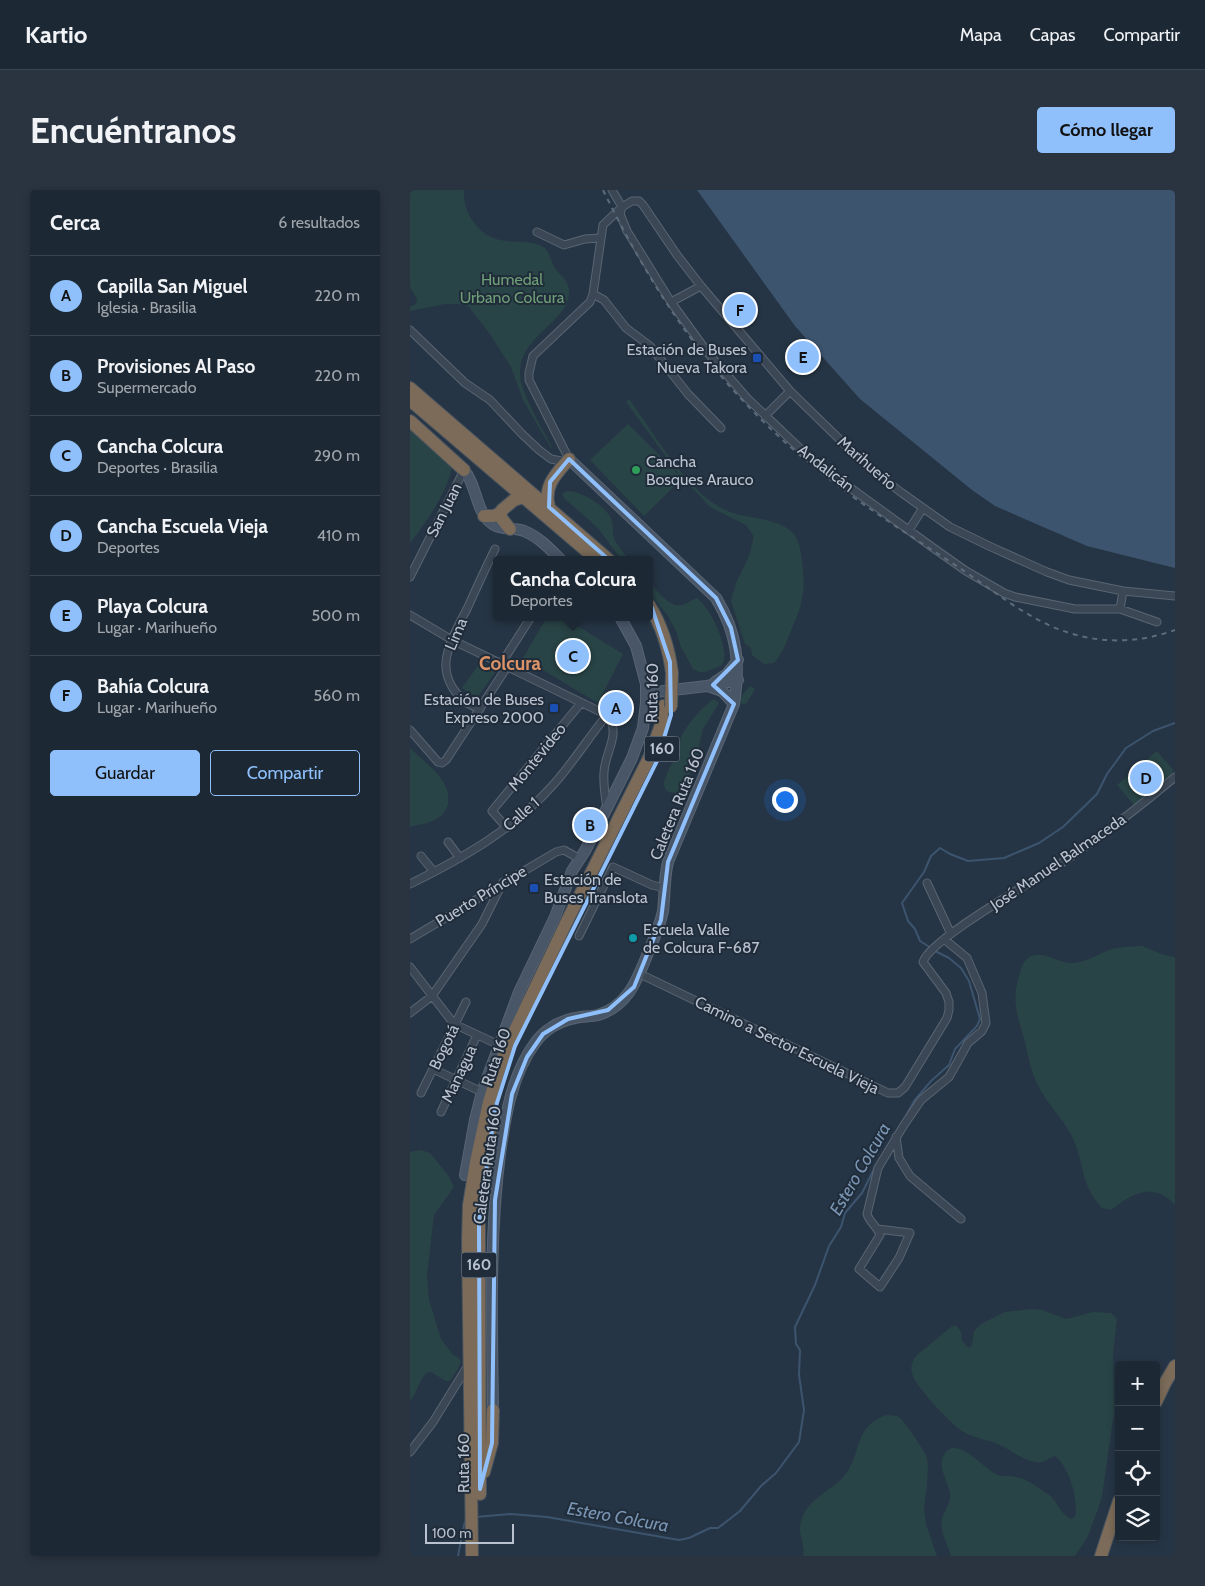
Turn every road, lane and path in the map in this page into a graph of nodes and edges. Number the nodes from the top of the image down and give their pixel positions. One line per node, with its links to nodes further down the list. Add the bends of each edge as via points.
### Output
1 (612, 190): 2 (street, Andalicán)
2 (622, 207): 4 (street, via 603,225); 5 (street, Marihueño, via 632,200 643,205); 7 (street, Andalicán, via 620,214 627,231)
3 (538, 232): 4 (street, via 564,245)
4 (600, 238): 6 (street)
5 (701, 286): 7 (street); 10 (street, Marihueño)
6 (593, 294): 14 (street, via 604,300 626,328 650,346 688,394); 15 (street, via 590,302 533,356 529,373 529,380)
7 (672, 302): 12 (street, Andalicán, via 708,354)
8 (410, 330): 15 (street, via 464,383 490,400 539,450 551,459)
9 (410, 388): 18 (highway)
10 (790, 391): 12 (street); 21 (street, Marihueño, via 870,469)
11 (410, 400): 19 (highway)
12 (765, 416): 25 (street, Andalicán, via 830,473)
13 (410, 421): 16 (highway)
14 (721, 428)
15 (569, 459): 17 (highway); 41 (street, Caletera Ruta 160, via 716,598 731,628)
16 (464, 470): 23 (street); 30 (street, San Juan)
17 (550, 482): 18 (highway); 20 (highway, via 547,493)
18 (522, 484): 20 (highway)
19 (523, 497): 22 (highway, via 514,500); 28 (highway)
20 (549, 507): 29 (highway)
21 (923, 508): 25 (street); 31 (street, Marihueño, via 950,527 1048,572)
22 (500, 513): 23 (highway); 24 (highway)
23 (484, 516): 24 (street, via 497,526)
24 (510, 529): 27 (street, via 531,534)
25 (908, 530): 33 (street, Andalicán, via 1004,593 1075,608)
26 (494, 548): 40 (street, Lima)
27 (556, 556)
28 (592, 556)
29 (604, 556)
30 (410, 577)
31 (1123, 592): 32 (street, Marihueño); 33 (street)
32 (1175, 596)
33 (1120, 609): 39 (street, Andalicán)
34 (653, 614): 43 (highway, Ruta 160 / 160, via 665,640)
35 (410, 615): 40 (street)
36 (529, 621): 42 (street)
37 (622, 621): 46 (street, Caletera Ruta 160, via 639,655)
38 (649, 621): 43 (highway, Ruta 160 / 160)
39 (1157, 622)
40 (452, 640): 42 (street); 50 (street, Lima, via 446,666 450,685 462,700)
41 (738, 660): 44 (street, Caletera Ruta 160); 45 (street, via 727,674)
42 (504, 666): 47 (street); 50 (street)
43 (668, 673): 49 (highway, Ruta 160 / 160)
44 (738, 680): 45 (street); 48 (street, Caletera Ruta 160)
45 (707, 686): 46 (street); 48 (street, via 722,691)
46 (647, 693): 54 (street, Caletera Ruta 160, via 646,716 640,738)
47 (581, 703): 51 (street); 55 (street, Montevideo, via 492,810)
48 (734, 704): 64 (street, Caletera Ruta 160, via 671,854)
49 (666, 709): 87 (highway, Ruta 160 / 160, via 650,758 569,917 505,1054 489,1102 476,1162 469,1205); 95 (highway, Ruta 160 / 160, via 668,730 661,751 529,1015 495,1109 486,1153 479,1221)
50 (480, 710): 52 (street, via 442,763)
51 (607, 715): 54 (street, via 614,729 604,772); 55 (street, Calle 1, via 554,784)
52 (410, 730)
53 (1175, 777): 65 (street, José Manuel Balmaceda, via 1073,856)
54 (607, 808): 59 (street, Caletera Ruta 160)
55 (507, 828): 58 (street, Calle 1)
56 (448, 842): 58 (street)
57 (421, 856): 60 (street)
58 (460, 858): 60 (street, Calle 1)
59 (580, 859): 61 (street, Puerto Príncipe, via 570,852 560,851); 77 (street, Caletera Ruta 160, via 518,992)
60 (434, 872): 63 (street, Calle 1)
61 (504, 882): 67 (street, Puerto Príncipe); 72 (street, via 482,924)
62 (927, 883): 65 (street)
63 (410, 884)
64 (664, 888): 66 (street, via 612,867); 71 (street, Caletera Ruta 160, via 661,920)
65 (950, 934): 68 (street, José Manuel Balmaceda)
66 (579, 936)
67 (410, 938)
68 (944, 939): 69 (street, José Manuel Balmaceda); 83 (street, via 967,958 982,993 986,1023 968,1043 949,1077 921,1100)
69 (925, 956): 71 (street, Camino a Sector Escuela Vieja, via 923,962 946,993 948,1014 904,1087 894,1094)
70 (410, 967): 72 (street)
71 (640, 974): 93 (street, Caletera Ruta 160, via 630,993 614,1007 562,1022 543,1034 530,1051 512,1094 503,1134 492,1232)
72 (432, 996): 74 (street); 75 (street)
73 (466, 1002): 75 (street, Bogotá)
74 (410, 1013)
75 (454, 1024): 76 (street); 78 (street, Bogotá)
76 (477, 1036): 77 (street); 79 (street, Managua)
77 (499, 1045): 80 (street, Caletera Ruta 160)
78 (433, 1069): 79 (street); 81 (street, Bogotá)
79 (456, 1080): 80 (street); 82 (street, Managua)
80 (482, 1092): 84 (street, Caletera Ruta 160)
81 (421, 1093)
82 (441, 1112)
83 (896, 1137): 85 (street, via 899,1158 910,1176); 86 (street, via 878,1168 867,1214)
84 (465, 1175): 87 (highway)
85 (961, 1219)
86 (878, 1229): 86 (street, via 880,1235 859,1269 880,1288 910,1233)
87 (468, 1240): 89 (highway, Ruta 160 / 160)
88 (1175, 1356): 91 (highway)
89 (469, 1364): 94 (street); 97 (highway, Ruta 160 / 160)
90 (1175, 1366): 92 (highway)
91 (1160, 1378)
92 (1160, 1394)
93 (494, 1410): 95 (highway, via 492,1443)
94 (410, 1452)
95 (480, 1489): 97 (highway, Ruta 160 / 160)
96 (1115, 1513): 101 (highway)
97 (476, 1517): 99 (highway, Ruta 160 / 160); 100 (highway, Ruta 160 / 160)
98 (1115, 1541): 102 (highway)
99 (472, 1556)
100 (481, 1556)
101 (1101, 1556)
102 (1110, 1556)

